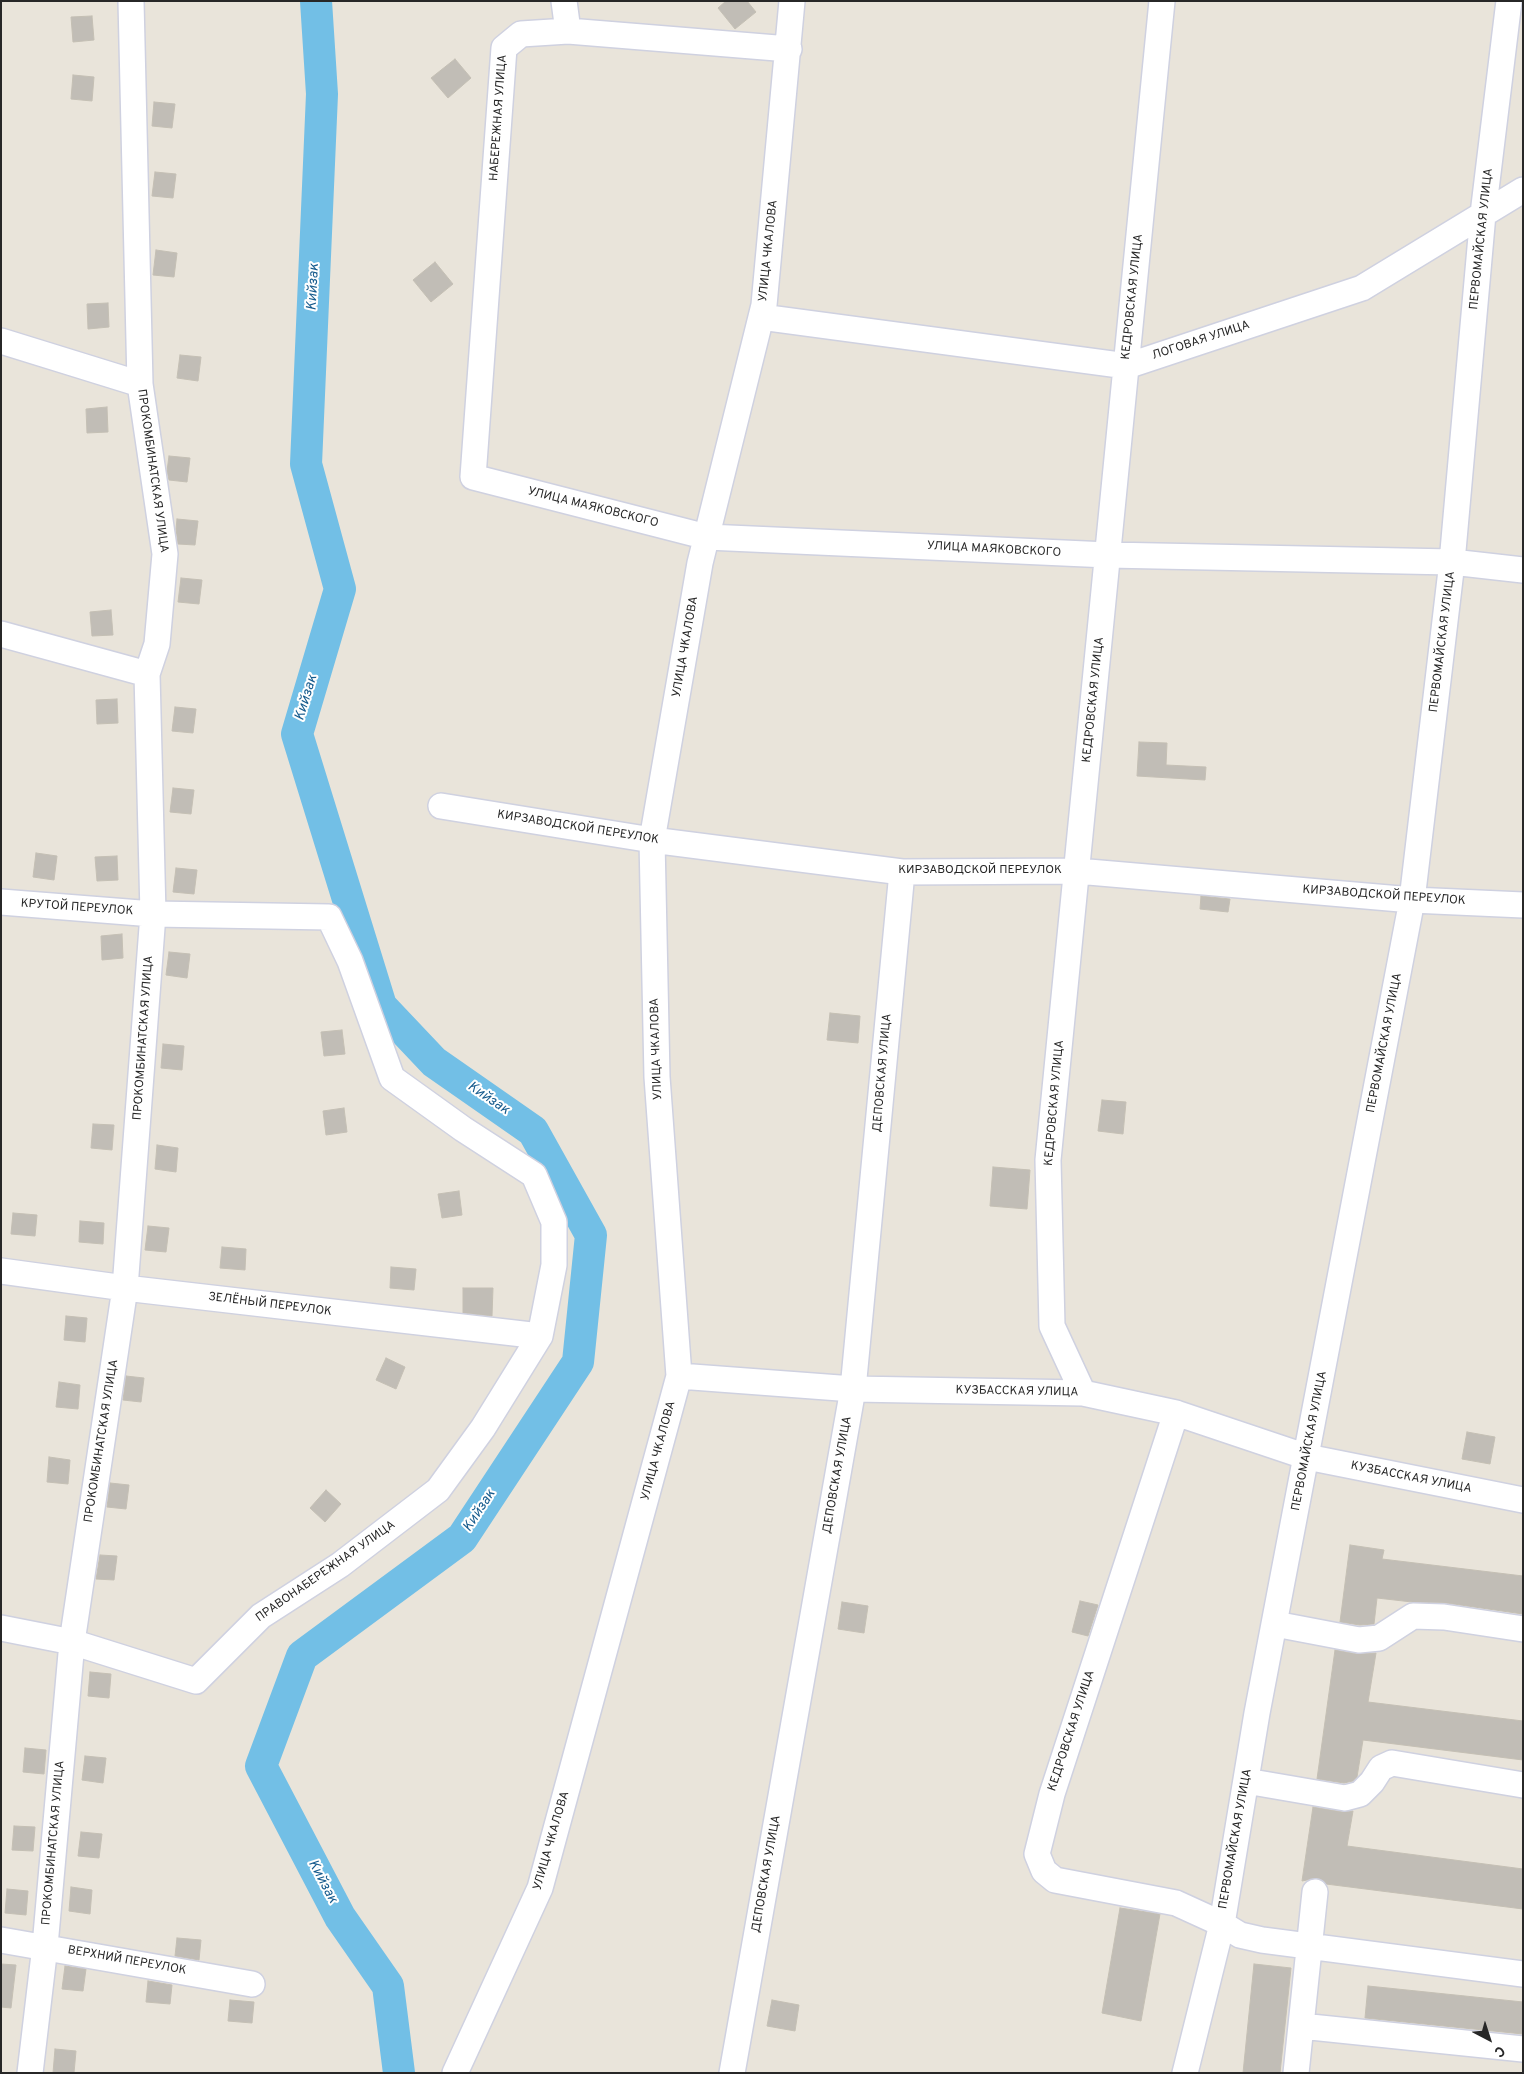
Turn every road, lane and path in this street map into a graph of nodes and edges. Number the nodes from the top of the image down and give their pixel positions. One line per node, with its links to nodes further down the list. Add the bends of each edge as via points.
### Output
1 (130, 1): 13 (street, ПРОКОМБИНАТСКАЯ УЛИЦА)
2 (564, 1): 6 (street)
3 (792, 1): 7 (street, УЛИЦА ЧКАЛОВА)
4 (1162, 1): 12 (street, КЕДРОВСКАЯ УЛИЦА)
5 (1509, 1): 9 (street, ПЕРВОМАЙСКАЯ УЛИЦА)
6 (568, 31): 7 (street, НАБЕРЕЖНАЯ УЛИЦА); 14 (street, НАБЕРЕЖНАЯ УЛИЦА, via 521,34 504,48)
7 (789, 49): 10 (street, УЛИЦА ЧКАЛОВА)
8 (1523, 190): 9 (street, ЛОГОВАЯ УЛИЦА)
9 (1483, 214): 12 (street, ЛОГОВАЯ УЛИЦА, via 1362,288); 17 (street, ПЕРВОМАЙСКАЯ УЛИЦА)
10 (761, 317): 12 (street, ЛОГОВАЯ УЛИЦА); 15 (street, УЛИЦА ЧКАЛОВА)
11 (1, 341): 13 (street)
12 (1127, 366): 16 (street, КЕДРОВСКАЯ УЛИЦА)
13 (140, 384): 20 (street, ПРОКОМБИНАТСКАЯ УЛИЦА, via 165,554 157,644)
14 (473, 478): 15 (street, УЛИЦА МАЯКОВСКОГО)
15 (707, 537): 16 (street, УЛИЦА МАЯКОВСКОГО); 22 (street, УЛИЦА ЧКАЛОВА)
16 (1108, 555): 17 (street, УЛИЦА МАЯКОВСКОГО); 23 (street, КЕДРОВСКАЯ УЛИЦА)
17 (1452, 562): 18 (street, УЛИЦА МАЯКОВСКОГО); 25 (street, ПЕРВОМАЙСКАЯ УЛИЦА)
18 (1523, 570)
19 (1, 634): 20 (street)
20 (147, 674): 28 (street, ПРОКОМБИНАТСКАЯ УЛИЦА)
21 (441, 806): 22 (street, КИРЗАВОДСКОЙ ПЕРЕУЛОК)
22 (652, 840): 24 (street, КИРЗАВОДСКОЙ ПЕРЕУЛОК); 32 (street, УЛИЦА ЧКАЛОВА, via 657,1077)
23 (1077, 871): 24 (street, КИРЗАВОДСКОЙ ПЕРЕУЛОК); 25 (street, КИРЗАВОДСКОЙ ПЕРЕУЛОК); 34 (street, КЕДРОВСКАЯ УЛИЦА, via 1048,1160 1052,1326)
24 (902, 872): 33 (street, ДЕПОВСКАЯ УЛИЦА)
25 (1412, 900): 27 (street, КИРЗАВОДСКОЙ ПЕРЕУЛОК); 36 (street, ПЕРВОМАЙСКАЯ УЛИЦА)
26 (1, 902): 28 (street, КРУТОЙ ПЕРЕУЛОК)
27 (1523, 905)
28 (153, 914): 30 (street, ПРОКОМБИНАТСКАЯ УЛИЦА); 31 (street, ПРАВОНАБЕРЕЖНАЯ УЛИЦА, via 329,917 350,961 392,1078 534,1175 554,1222 554,1265)
29 (1, 1270): 30 (street, ЗЕЛЁНЫЙ ПЕРЕУЛОК)
30 (125, 1288): 31 (street, ЗЕЛЁНЫЙ ПЕРЕУЛОК); 41 (street, ПРОКОМБИНАТСКАЯ УЛИЦА)
31 (540, 1336): 41 (street, ПРАВОНАБЕРЕЖНАЯ УЛИЦА, via 483,1428 438,1490 340,1565 261,1616 196,1681)
32 (679, 1376): 33 (street, КУЗБАССКАЯ УЛИЦА); 54 (street, УЛИЦА ЧКАЛОВА, via 540,1888)
33 (853, 1389): 34 (street, КУЗБАССКАЯ УЛИЦА); 55 (street, ДЕПОВСКАЯ УЛИЦА)
34 (1083, 1393): 35 (street, КУЗБАССКАЯ УЛИЦА)
35 (1176, 1413): 36 (street, КУЗБАССКАЯ УЛИЦА); 45 (street, КЕДРОВСКАЯ УЛИЦА, via 1052,1794 1037,1854 1044,1871 1055,1880 1176,1903)
36 (1307, 1457): 37 (street, КУЗБАССКАЯ УЛИЦА); 38 (street, ПЕРВОМАЙСКАЯ УЛИЦА)
37 (1523, 1500)
38 (1275, 1624): 40 (street, via 1358,1640 1378,1638 1413,1616 1444,1617); 42 (street, ПЕРВОМАЙСКАЯ УЛИЦА)
39 (1, 1628): 41 (street)
40 (1523, 1629)
41 (72, 1642): 47 (street, ПРОКОМБИНАТСКАЯ УЛИЦА)
42 (1246, 1781): 43 (street, via 1345,1798 1360,1794 1381,1768 1392,1763); 45 (street, ПЕРВОМАЙСКАЯ УЛИЦА)
43 (1523, 1785)
44 (1315, 1892): 48 (street)
45 (1222, 1924): 48 (street, КЕДРОВСКАЯ УЛИЦА, via 1240,1935); 56 (street, ПЕРВОМАЙСКАЯ УЛИЦА)
46 (1, 1940): 47 (street, ВЕРХНИЙ ПЕРЕУЛОК)
47 (45, 1946): 50 (street, ВЕРХНИЙ ПЕРЕУЛОК); 53 (street, ПРОКОМБИНАТСКАЯ УЛИЦА)
48 (1309, 1946): 49 (street, КЕДРОВСКАЯ УЛИЦА); 51 (street)
49 (1523, 1974)
50 (252, 1984)
51 (1301, 2026): 52 (street); 57 (street)
52 (1523, 2049)
53 (30, 2073)
54 (455, 2073)
55 (732, 2073)
56 (1185, 2073)
57 (1296, 2073)

